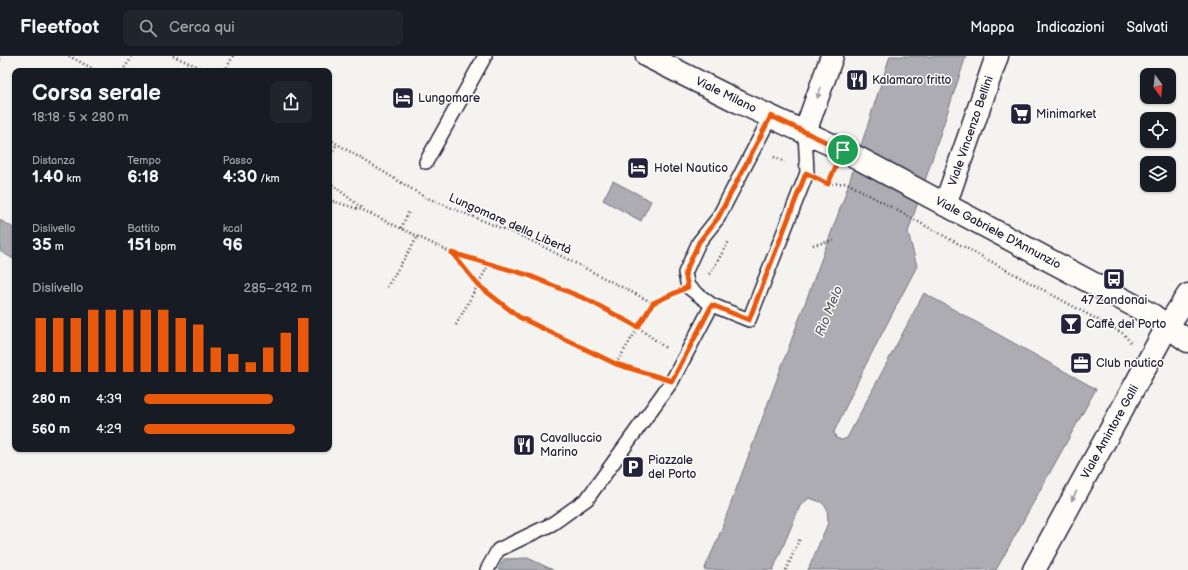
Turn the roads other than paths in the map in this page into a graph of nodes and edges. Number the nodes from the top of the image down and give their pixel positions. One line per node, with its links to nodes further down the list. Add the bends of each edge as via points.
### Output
1 (486, 56): 7 (lane)
2 (647, 56): 5 (street, Viale Milano)
3 (832, 56): 6 (street, one-way to 6)
4 (997, 56): 8 (street, Viale Vincenzo Bellini)
5 (771, 116): 6 (street, Viale Milano); 10 (lane, via 718,218 699,242 685,273 688,287)
6 (804, 132): 8 (street, Viale Gabriele D'Annunzio); 10 (lane, via 806,173 749,320)
7 (426, 162)
8 (945, 205): 11 (street, Viale Gabriele D'Annunzio, via 1152,315)
9 (1188, 295): 11 (street, Viale Amintore Galli)
10 (712, 305): 13 (lane, via 672,381 587,499 552,524 498,550)
11 (1167, 327): 12 (street, Viale Gabriele D'Annunzio); 14 (street, Viale Amintore Galli, one-way to 14)
12 (1188, 341)
13 (487, 570)
14 (1034, 570)

